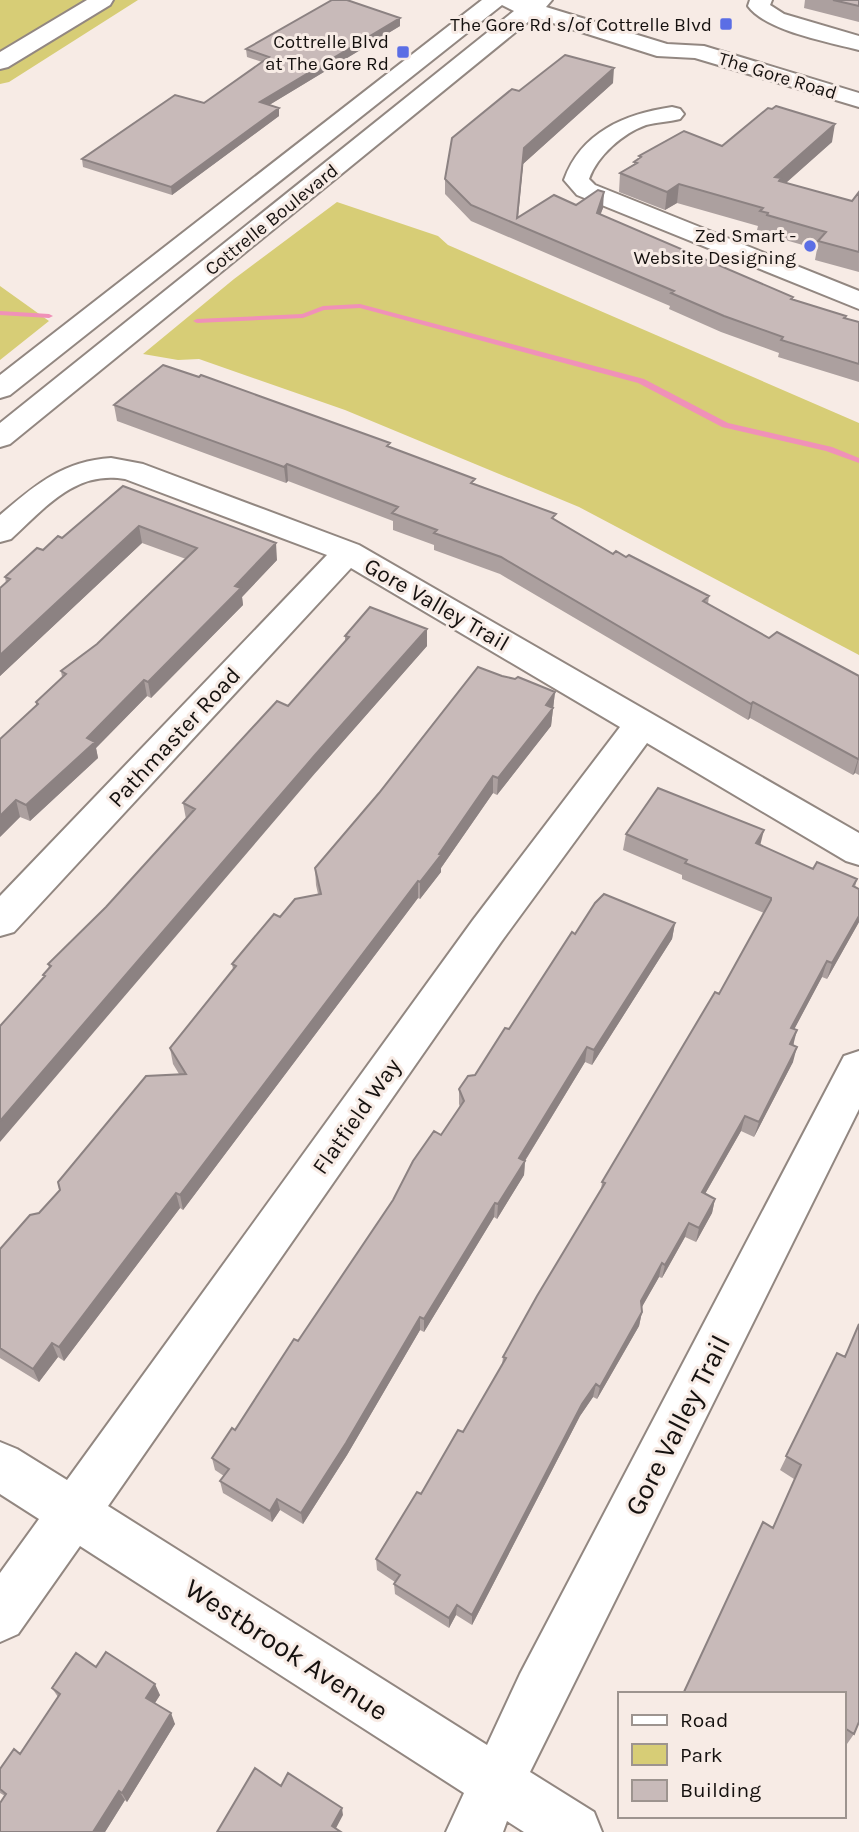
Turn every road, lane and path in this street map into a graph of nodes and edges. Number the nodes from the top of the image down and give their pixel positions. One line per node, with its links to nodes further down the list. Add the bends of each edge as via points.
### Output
1 (102, 0): 11 (street)
2 (495, 0): 15 (street, Cottrelle Boulevard)
3 (503, 0): 6 (street, The Gore Road)
4 (571, 0): 7 (street)
5 (761, 0): 9 (street, via 759,6 776,19)
6 (536, 4): 10 (street, The Gore Road, via 665,51); 16 (street, Cottrelle Boulevard)
7 (647, 23)
8 (671, 30): 10 (street, The Gore Road, via 683,34)
9 (859, 43)
10 (696, 51): 12 (street, The Gore Road)
11 (0, 62)
12 (859, 100)
13 (672, 114): 14 (street, via 636,121 592,153 579,168 576,180 586,190)
14 (859, 301)
15 (0, 389)
16 (0, 438)
17 (0, 532): 18 (street, Gore Valley Trail, via 62,479 97,466 115,466)
18 (348, 552): 19 (street, Gore Valley Trail); 21 (street, Pathmaster Road)
19 (642, 724): 20 (street, Gore Valley Trail); 24 (street, Flatfield Way, via 487,931)
20 (859, 851)
21 (1, 919)
22 (859, 1068): 26 (street, Gore Valley Trail, via 539,1693)
23 (0, 1466): 24 (street, Westbrook Avenue)
24 (75, 1512): 25 (street, Flatfield Way); 26 (street, Westbrook Avenue)
25 (0, 1616)
26 (498, 1784): 27 (street, Gore Valley Trail); 28 (street, Westbrook Avenue)
27 (474, 1832)
28 (574, 1832)

